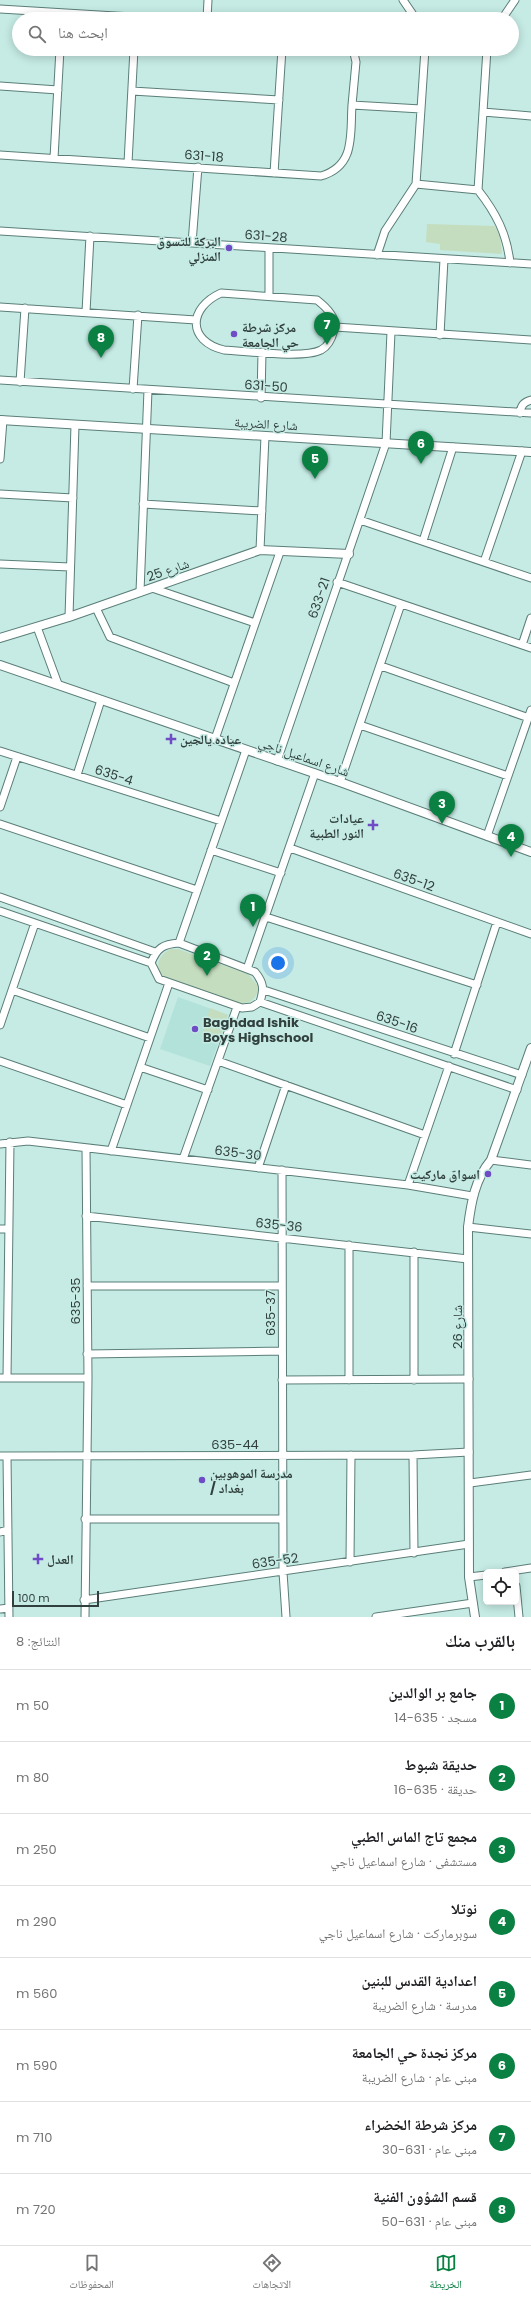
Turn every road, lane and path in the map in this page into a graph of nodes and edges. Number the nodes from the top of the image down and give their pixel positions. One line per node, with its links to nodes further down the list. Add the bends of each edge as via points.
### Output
1 (208, 0): 6 (street)
2 (403, 0): 7 (street)
3 (515, 0): 8 (street)
4 (0, 9): 5 (street)
5 (26, 12)
6 (207, 12)
7 (411, 12)
8 (507, 12)
9 (60, 56): 16 (street)
10 (134, 56): 17 (street)
11 (282, 56): 18 (street)
12 (355, 56): 19 (street, 631-18)
13 (425, 56): 20 (street)
14 (487, 56): 21 (street)
15 (0, 86): 16 (street)
16 (58, 90): 24 (street)
17 (132, 91): 18 (street); 25 (street)
18 (279, 100): 27 (street)
19 (352, 105): 20 (street); 27 (street, 631-18, via 349,152 345,162 337,169 322,176)
20 (421, 109): 28 (street)
21 (483, 112): 22 (street); 29 (street)
22 (531, 116)
23 (0, 155): 24 (street, 631-18)
24 (54, 158): 25 (street, 631-18)
25 (128, 163): 26 (street, 631-18)
26 (198, 167): 27 (street, 631-18); 32 (street)
27 (274, 173)
28 (416, 184): 29 (street); 34 (street, via 385,231)
29 (478, 190): 36 (street, via 492,207 502,227)
30 (0, 231): 31 (street, 631-28)
31 (90, 236): 32 (street, 631-28); 41 (street)
32 (192, 242): 33 (street, 631-28)
33 (269, 248): 34 (street, 631-28); 38 (street)
34 (377, 255): 35 (street, 631-28)
35 (444, 259): 36 (street, 631-28); 46 (street)
36 (510, 263): 37 (street, 631-28)
37 (531, 264)
38 (269, 296): 43 (street, via 221,293 204,302); 44 (street, via 317,300 331,313)
39 (0, 307): 40 (street)
40 (25, 308): 41 (street); 50 (street)
41 (86, 312): 42 (street)
42 (138, 316): 43 (street); 51 (street)
43 (196, 320): 48 (street, via 201,335 212,347)
44 (335, 327): 45 (street); 48 (street, via 329,344 316,353)
45 (391, 332): 46 (street); 55 (street, 633-21)
46 (440, 335): 47 (street)
47 (531, 340)
48 (262, 352): 53 (street)
49 (0, 380): 50 (street, 631-50)
50 (20, 382): 51 (street, 631-50)
51 (132, 389): 52 (street, 631-50)
52 (148, 390): 53 (street, 631-50); 60 (street)
53 (261, 398): 55 (street, 631-50)
54 (531, 400): 56 (street, via 525,402)
55 (387, 405): 56 (street, 631-50); 62 (street, 633-21)
56 (520, 413): 57 (street, 631-50)
57 (531, 413)
58 (2, 420): 59 (street, شارع الضريبة); 66 (street)
59 (75, 424): 60 (street, شارع الضريبة); 68 (street)
60 (146, 429): 61 (street, شارع الضريبة); 69 (street)
61 (265, 436): 62 (street, شارع الضريبة); 70 (street)
62 (386, 443): 63 (street, شارع الضريبة); 71 (street, 633-21)
63 (453, 447): 64 (street, شارع الضريبة); 72 (street)
64 (522, 451): 65 (street, شارع الضريبة); 76 (street)
65 (531, 452)
66 (0, 459)
67 (0, 494): 68 (street)
68 (73, 498): 78 (street)
69 (143, 504): 70 (street); 82 (street)
70 (262, 511): 73 (street)
71 (360, 520): 72 (street); 75 (street, 633-21)
72 (423, 541): 76 (street)
73 (260, 550): 74 (street, شارع 25); 81 (street, شارع 25)
74 (280, 552): 75 (street, شارع 25); 87 (street)
75 (349, 554): 80 (street, 633-21)
76 (484, 562): 79 (street)
77 (0, 564): 78 (street)
78 (70, 567): 85 (street)
79 (531, 578)
80 (337, 582): 83 (street); 104 (street, 633-21)
81 (152, 588): 82 (street, شارع 25); 87 (street)
82 (140, 592): 84 (street, شارع 25)
83 (401, 604): 90 (street); 93 (street)
84 (96, 608): 85 (street, شارع 25); 94 (street, via 110,637)
85 (69, 617): 88 (street, شارع 25)
86 (531, 618): 90 (street)
87 (255, 623): 94 (street)
88 (37, 627): 89 (street, شارع 25); 95 (street)
89 (0, 638)
90 (522, 645): 91 (street)
91 (531, 648)
92 (0, 665): 95 (street, شارع اسماعيل ناجي)
93 (381, 666): 98 (street); 99 (street)
94 (234, 683): 100 (street)
95 (58, 684): 96 (street, شارع اسماعيل ناجي)
96 (101, 700): 100 (street, شارع اسماعيل ناجي); 106 (street)
97 (531, 710): 98 (street)
98 (528, 718): 107 (street)
99 (360, 725): 107 (street); 108 (street)
100 (215, 739): 101 (street, شارع اسماعيل ناجي)
101 (246, 750): 104 (street, شارع اسماعيل ناجي); 110 (street)
102 (0, 751): 103 (street, 635-4)
103 (17, 757): 106 (street, 635-4); 109 (street)
104 (277, 761): 105 (street, شارع اسماعيل ناجي)
105 (315, 773): 108 (street, شارع اسماعيل ناجي); 113 (street)
106 (77, 775): 110 (street, 635-4)
107 (508, 776): 112 (street)
108 (340, 782): 112 (street, شارع اسماعيل ناجي)
109 (0, 807)
110 (221, 821): 114 (street)
111 (0, 824): 117 (street)
112 (487, 836): 115 (street, شارع اسماعيل ناجي)
113 (290, 848): 116 (street); 121 (street, 635-12)
114 (211, 850): 116 (street); 117 (street)
115 (531, 852)
116 (281, 873): 120 (street)
117 (197, 890): 124 (street)
118 (0, 897): 125 (street)
119 (0, 911): 122 (street)
120 (266, 917): 127 (street); 129 (street)
121 (497, 922): 123 (street, 635-12); 129 (street)
122 (35, 923): 126 (street); 130 (street)
123 (531, 934)
124 (179, 943): 125 (street, via 168,944); 127 (street)
125 (155, 952): 126 (street)
126 (151, 963): 128 (street, via 159,978)
127 (247, 969): 131 (street, via 258,976)
128 (169, 983): 133 (street); 135 (street)
129 (477, 985): 137 (street)
130 (12, 990): 134 (street); 135 (street)
131 (264, 990): 132 (street); 137 (street, 635-16)
132 (260, 1002): 133 (street, via 252,1007); 141 (street, 635-16)
133 (237, 1007): 139 (street)
134 (0, 1025)
135 (150, 1038): 142 (street)
136 (531, 1048): 140 (street, شارع 26)
137 (454, 1054): 143 (street, 635-16)
138 (0, 1061): 147 (street)
139 (218, 1061): 144 (street); 145 (street)
140 (529, 1061): 143 (street, شارع 26)
141 (449, 1066): 146 (street, 635-16); 148 (street)
142 (140, 1067): 145 (street); 147 (street)
143 (522, 1075): 146 (street, شارع 26)
144 (286, 1085): 148 (street); 156 (street)
145 (208, 1090): 153 (street)
146 (517, 1090): 154 (street, شارع 26)
147 (127, 1105): 152 (street)
148 (426, 1135): 158 (street)
149 (10, 1142): 150 (street, 635-30); 151 (street, 635-30, via 28,1141); 163 (street)
150 (0, 1144)
151 (86, 1148): 152 (street, 635-30); 160 (street, 635-35)
152 (111, 1151): 153 (street, 635-30)
153 (183, 1159): 156 (street, 635-30)
154 (491, 1160): 155 (street); 159 (street, شارع 26, via 485,1166)
155 (531, 1165)
156 (258, 1168): 157 (street, 635-30)
157 (282, 1170): 158 (street, 635-30); 165 (street, 635-37)
158 (408, 1185): 159 (street, 635-30)
159 (472, 1196): 161 (street, شارع 26)
160 (86, 1216): 165 (street, 635-36); 169 (street, 635-35)
161 (468, 1227): 164 (street); 168 (street, شارع 26)
162 (0, 1229): 163 (street)
163 (9, 1229): 171 (street)
164 (531, 1234)
165 (282, 1237): 166 (street, 635-36); 170 (street, 635-37)
166 (349, 1245): 167 (street, 635-36); 178 (street)
167 (414, 1252): 168 (street, 635-36); 179 (street)
168 (468, 1258): 176 (street, شارع 26)
169 (87, 1286): 170 (street); 173 (street, 635-35)
170 (282, 1286): 172 (street, 635-37)
171 (4, 1307): 174 (street)
172 (282, 1351): 173 (street); 177 (street, 635-37)
173 (87, 1354): 175 (street, 635-35)
174 (4, 1378): 175 (street)
175 (88, 1378): 181 (street, 635-35)
176 (469, 1379): 179 (street); 180 (street, شارع 26)
177 (282, 1380): 178 (street); 185 (street, 635-37)
178 (348, 1380): 179 (street)
179 (414, 1380)
180 (469, 1452): 183 (street, 635-44); 187 (street, شارع 26)
181 (86, 1454): 184 (street, 635-44); 185 (street, 635-44); 188 (street, 635-35)
182 (351, 1455): 183 (street, 635-44); 185 (street, 635-44); 194 (street)
183 (413, 1455): 193 (street)
184 (4, 1456): 190 (street)
185 (282, 1456): 189 (street, 635-37)
186 (531, 1475): 187 (street)
187 (470, 1482): 192 (street, شارع 26)
188 (85, 1519): 189 (street); 200 (street, 635-35)
189 (282, 1519): 197 (street, 635-37)
190 (8, 1530): 191 (street); 203 (street)
191 (0, 1532)
192 (469, 1544): 193 (street, 635-52); 199 (street, شارع 26)
193 (414, 1552): 194 (street, 635-52)
194 (350, 1562): 197 (street, 635-52)
195 (531, 1568): 196 (street)
196 (519, 1570)
197 (282, 1572): 200 (street, 635-52); 208 (street, 635-37)
198 (483, 1575): 199 (street)
199 (469, 1577): 201 (street, شارع 26)
200 (84, 1600): 207 (street, 635-35)
201 (473, 1603): 205 (street); 210 (street, شارع 26)
202 (518, 1605): 211 (street)
203 (9, 1608): 204 (street); 206 (street)
204 (0, 1609)
205 (428, 1613): 209 (street)
206 (9, 1617)
207 (85, 1617)
208 (286, 1617)
209 (379, 1617)
210 (475, 1617)
211 (519, 1617)

